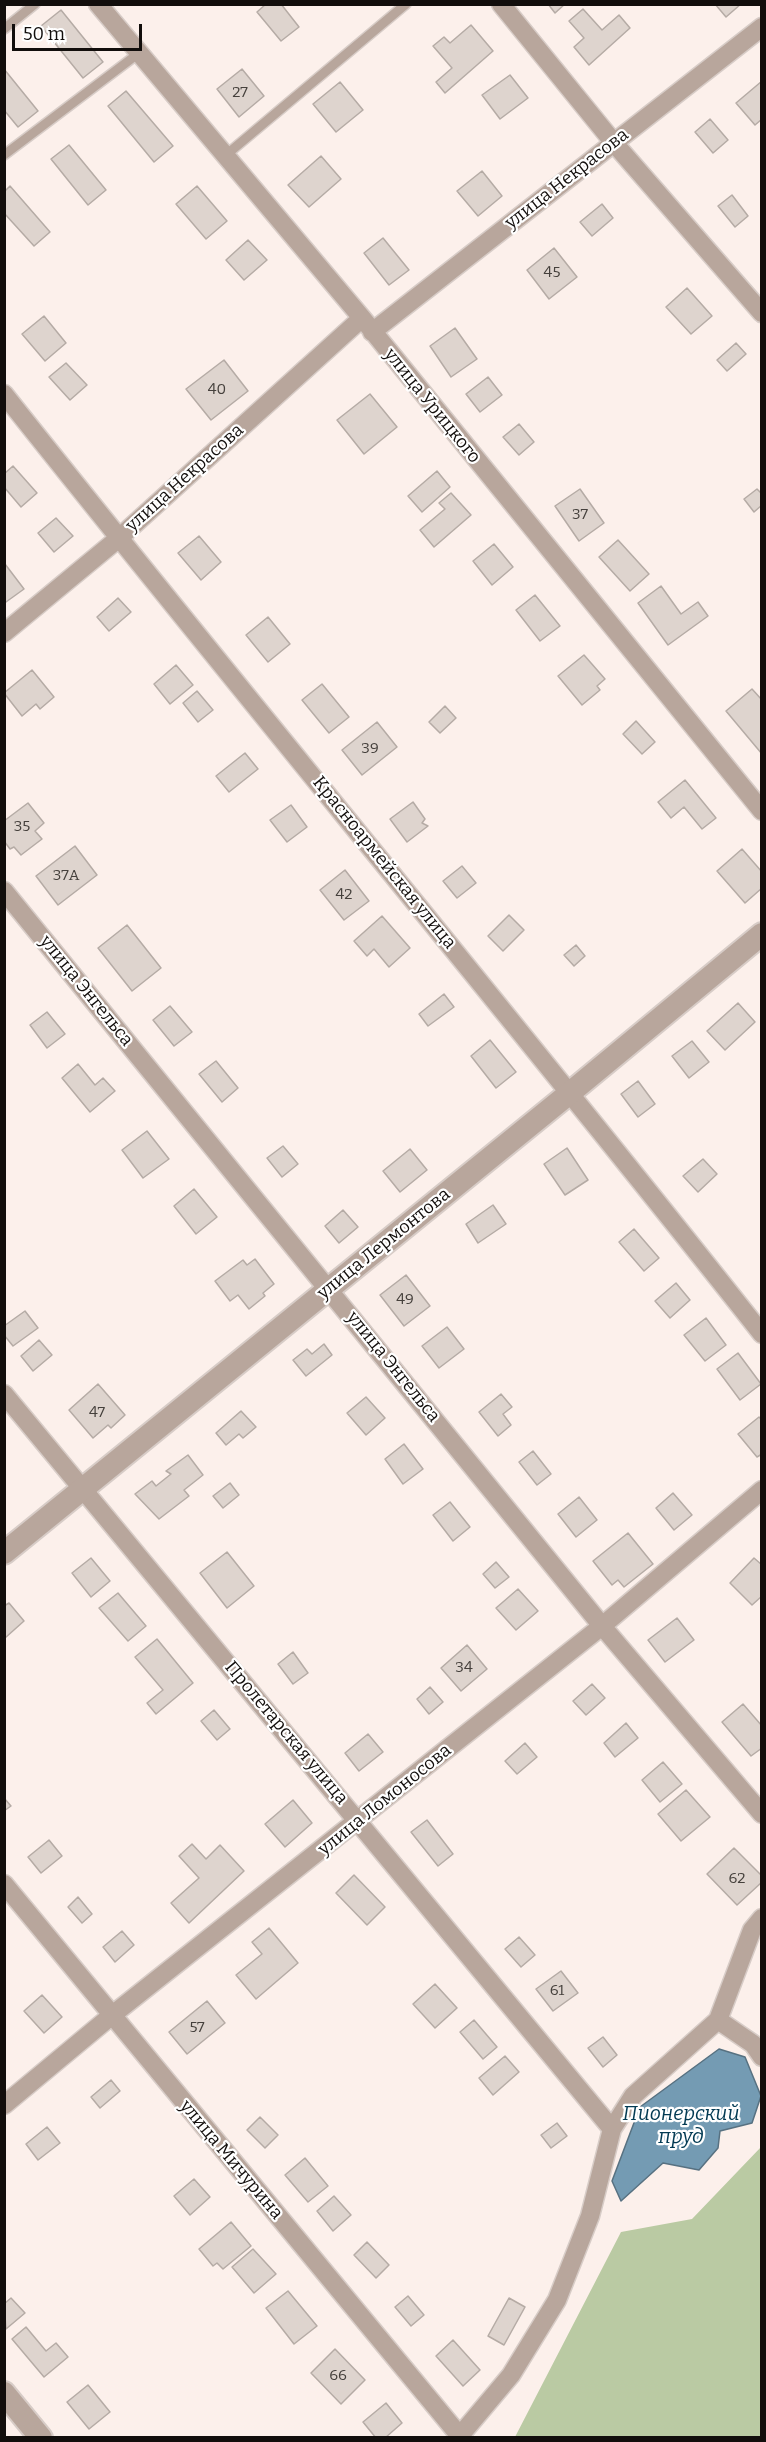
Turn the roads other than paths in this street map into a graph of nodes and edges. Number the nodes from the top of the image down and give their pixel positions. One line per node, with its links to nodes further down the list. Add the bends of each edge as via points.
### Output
1 (35, 4): 6 (lane)
2 (98, 4): 7 (street, улица Урицкого)
3 (406, 4): 10 (lane)
4 (501, 4): 8 (street)
5 (762, 27): 8 (street, улица Некрасова)
6 (4, 29)
7 (139, 53): 9 (lane); 10 (street, улица Урицкого)
8 (614, 143): 11 (street); 12 (street, улица Некрасова)
9 (4, 155)
10 (226, 155): 12 (street, улица Урицкого)
11 (762, 313)
12 (367, 325): 14 (street, улица Некрасова); 16 (street, улица Урицкого)
13 (4, 394): 14 (street, Красноармейская улица)
14 (119, 538): 15 (street, улица Некрасова); 19 (street, Красноармейская улица)
15 (4, 633)
16 (762, 811)
17 (4, 891): 20 (street, улица Энгельса)
18 (762, 934): 19 (street, улица Лермонтова)
19 (572, 1092): 20 (street, улица Лермонтова); 21 (street, Красноармейская улица)
20 (330, 1288): 23 (street, улица Лермонтова); 26 (street, улица Энгельса)
21 (762, 1334)
22 (4, 1394): 23 (street, Пролетарская улица)
23 (81, 1489): 25 (street, улица Лермонтова); 28 (street, Пролетарская улица)
24 (762, 1490): 26 (street, улица Ломоносова)
25 (4, 1553)
26 (602, 1626): 27 (street, улица Энгельса); 28 (street, улица Ломоносова)
27 (762, 1814)
28 (360, 1820): 31 (street, улица Ломоносова); 35 (street, Пролетарская улица)
29 (4, 1884): 31 (street, улица Мичурина)
30 (762, 1918): 32 (street, via 752,1930)
31 (111, 2016): 34 (street, улица Ломоносова); 37 (street, улица Мичурина)
32 (718, 2020): 33 (street, via 753,2044); 35 (street, via 633,2096)
33 (762, 2057)
34 (4, 2105)
35 (612, 2129): 37 (street, via 590,2216 557,2300 511,2375)
36 (4, 2393): 38 (street)
37 (459, 2436)
38 (41, 2438)

